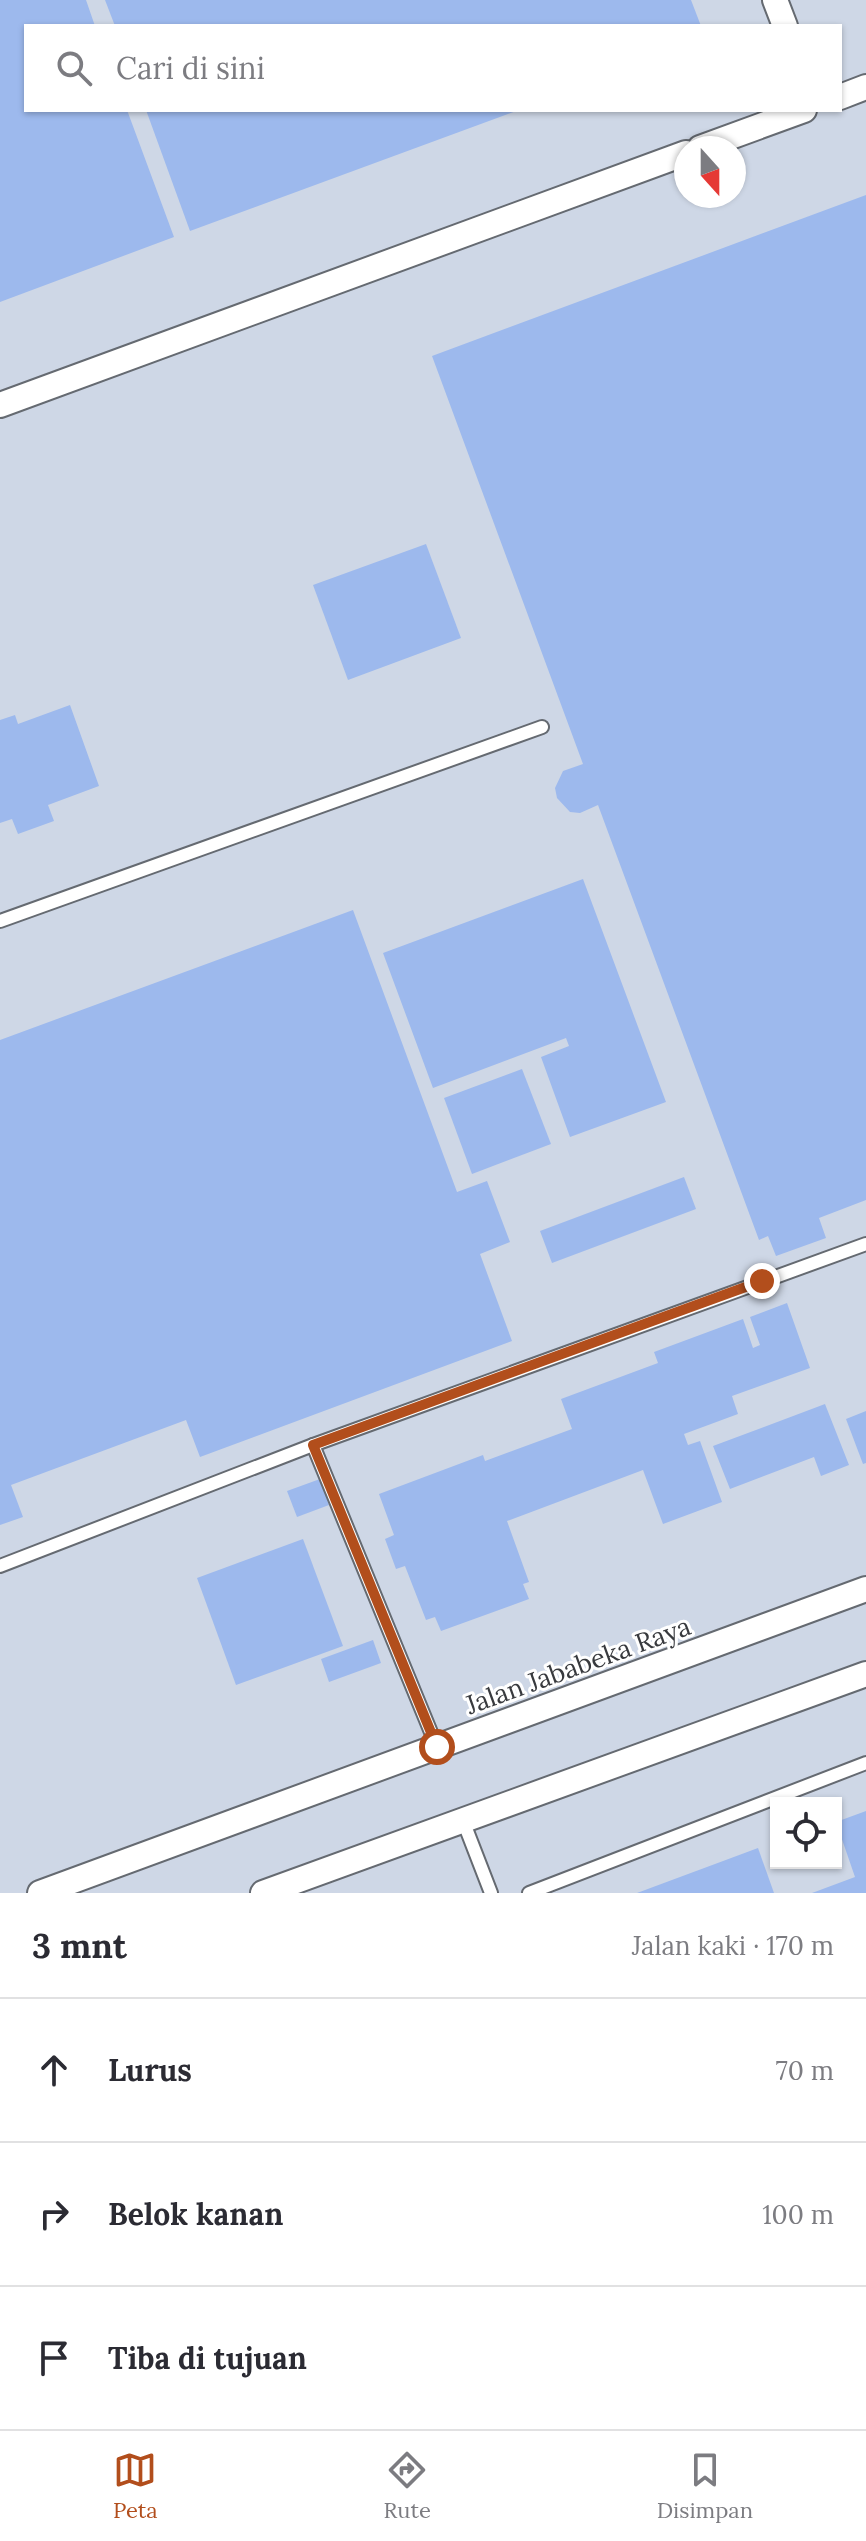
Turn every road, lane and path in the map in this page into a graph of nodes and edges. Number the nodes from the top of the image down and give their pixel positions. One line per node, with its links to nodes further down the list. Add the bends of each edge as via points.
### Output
1 (775, 0): 2 (street)
2 (784, 24)
3 (866, 87): 4 (street)
4 (842, 96)
5 (799, 112): 6 (street)
6 (733, 136)
7 (674, 157): 8 (street)
8 (0, 405)
9 (542, 727): 10 (lane)
10 (0, 921)
11 (866, 1244): 12 (lane)
12 (313, 1445): 13 (lane); 16 (lane)
13 (0, 1566)
14 (866, 1589): 16 (street, Jalan Jababeka Raya)
15 (866, 1674): 18 (street)
16 (437, 1747): 19 (street, Jalan Jababeka Raya)
17 (866, 1763): 22 (lane)
18 (462, 1818): 20 (street); 21 (lane)
19 (40, 1893)
20 (263, 1893)
21 (491, 1893)
22 (529, 1893)

